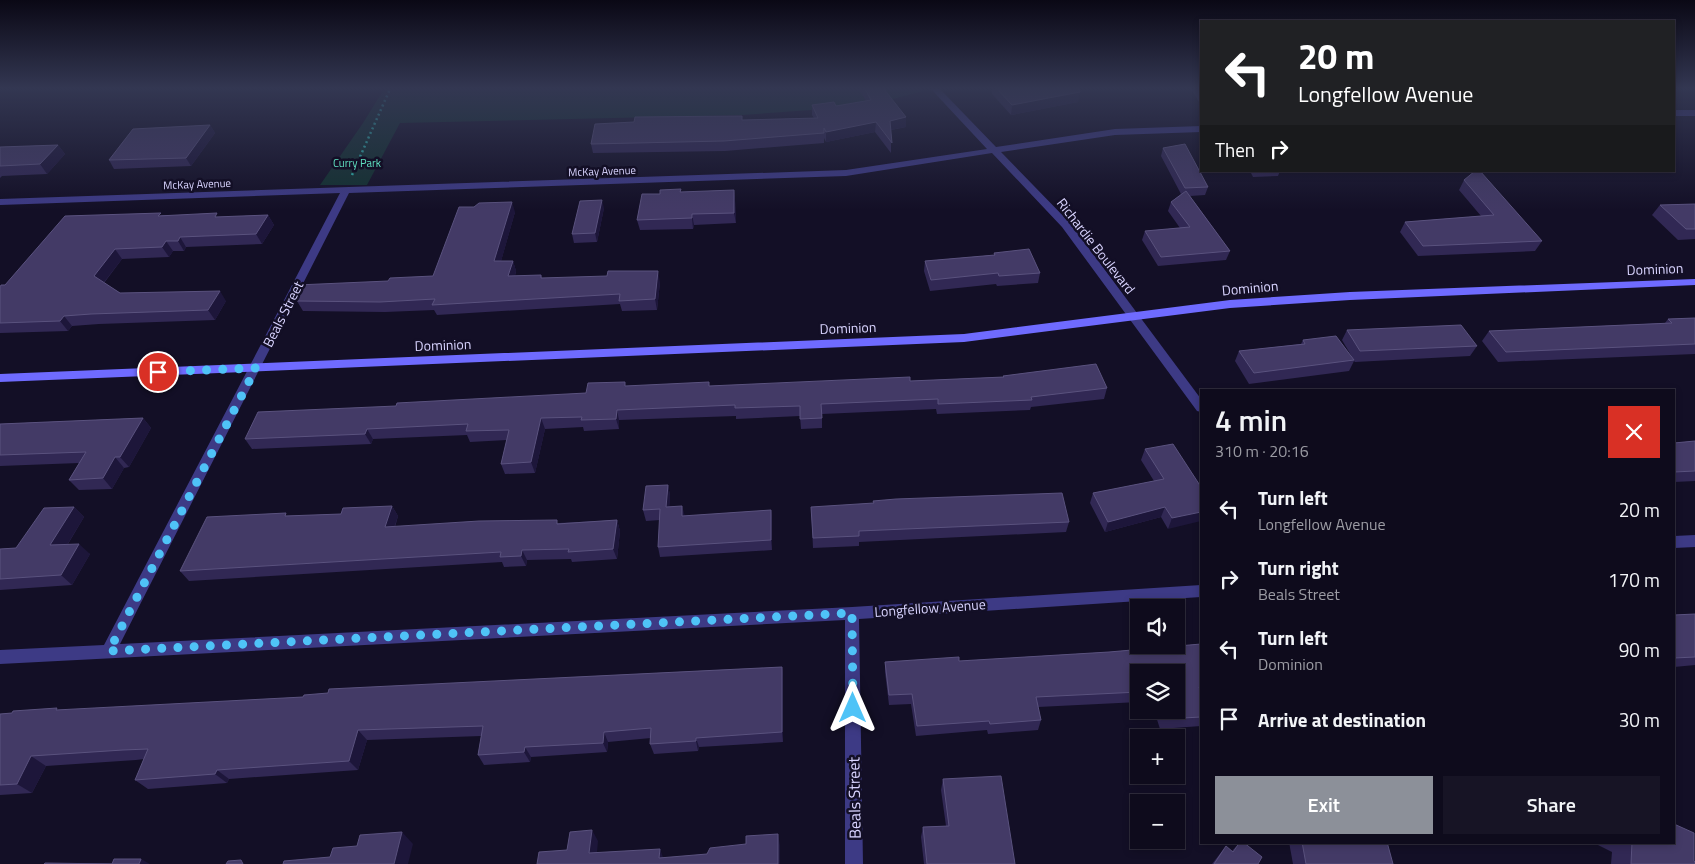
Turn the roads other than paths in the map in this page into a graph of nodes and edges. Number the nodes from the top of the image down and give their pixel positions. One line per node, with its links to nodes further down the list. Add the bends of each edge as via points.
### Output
1 (975, 129): 3 (street, Richardie Boulevard)
2 (1192, 129): 3 (street, McKay Avenue, via 1116,132)
3 (995, 150): 4 (street, McKay Avenue, via 846,174); 7 (street, Richardie Boulevard, via 1066,225)
4 (348, 186): 5 (street, McKay Avenue); 8 (street, Beals Street)
5 (0, 202)
6 (1695, 282): 7 (street, Dominion, via 1350,296 1230,304)
7 (1133, 316): 8 (street, Dominion, via 964,338); 10 (street, Richardie Boulevard)
8 (256, 368): 9 (street, Dominion); 15 (street, Beals Street)
9 (0, 378)
10 (1200, 407)
11 (1695, 541): 12 (street)
12 (1675, 542)
13 (1200, 591): 14 (street, Longfellow Avenue)
14 (852, 613): 15 (street, Longfellow Avenue); 17 (street, Beals Street)
15 (109, 651): 16 (street, Longfellow Avenue)
16 (0, 657)
17 (854, 864)

